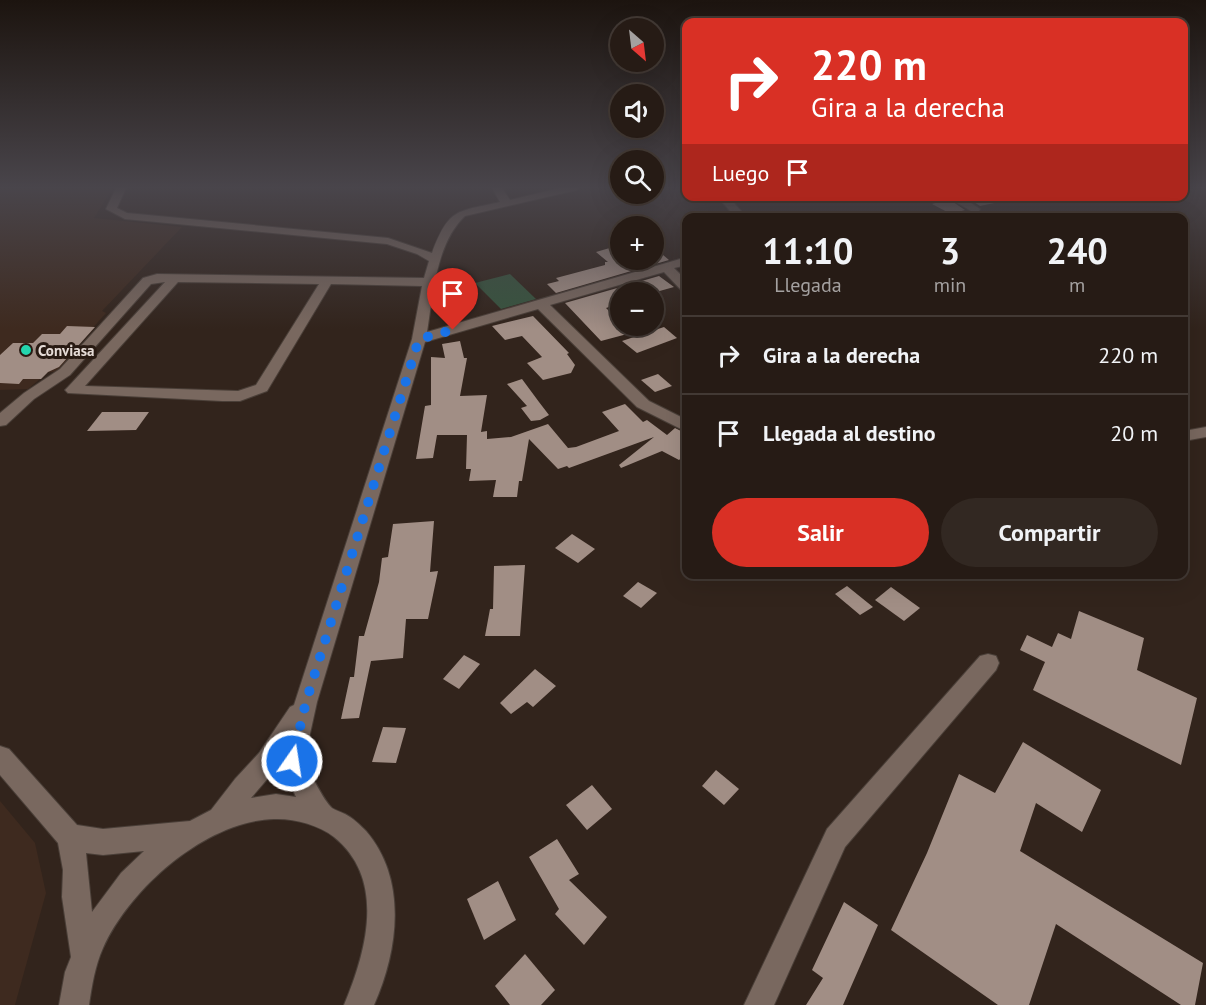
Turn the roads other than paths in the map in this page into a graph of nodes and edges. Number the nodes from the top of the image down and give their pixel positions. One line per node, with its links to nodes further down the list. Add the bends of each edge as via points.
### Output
1 (324, 235): 3 (street, via 388,241)
2 (446, 235): 3 (street)
3 (435, 260): 8 (street)
4 (682, 262): 5 (street)
5 (666, 267): 9 (street); 10 (street)
6 (175, 278): 7 (street); 12 (street); 13 (street, via 147,281 65,372)
7 (327, 281): 8 (street); 12 (street, via 262,388 252,393 222,396)
8 (430, 282): 11 (street)
9 (682, 283)
10 (541, 304): 11 (street); 15 (street, via 643,404)
11 (419, 339): 19 (street)
12 (73, 390): 13 (street)
13 (36, 391): 14 (street)
14 (0, 421)
15 (682, 424)
16 (1206, 432): 17 (street)
17 (1188, 435)
18 (987, 663): 28 (street, via 836,838)
19 (306, 702): 21 (street, via 292,761); 22 (street, via 268,761)
20 (0, 757): 24 (street)
21 (322, 814): 22 (street, via 274,806); 26 (street, via 350,832 371,860 381,896 381,939)
22 (221, 818): 23 (street)
23 (189, 833): 24 (street, via 103,842); 25 (street, via 129,885 104,919)
24 (70, 837): 25 (street)
25 (85, 956): 27 (street)
26 (366, 999)
27 (71, 1000)
28 (759, 1005)

